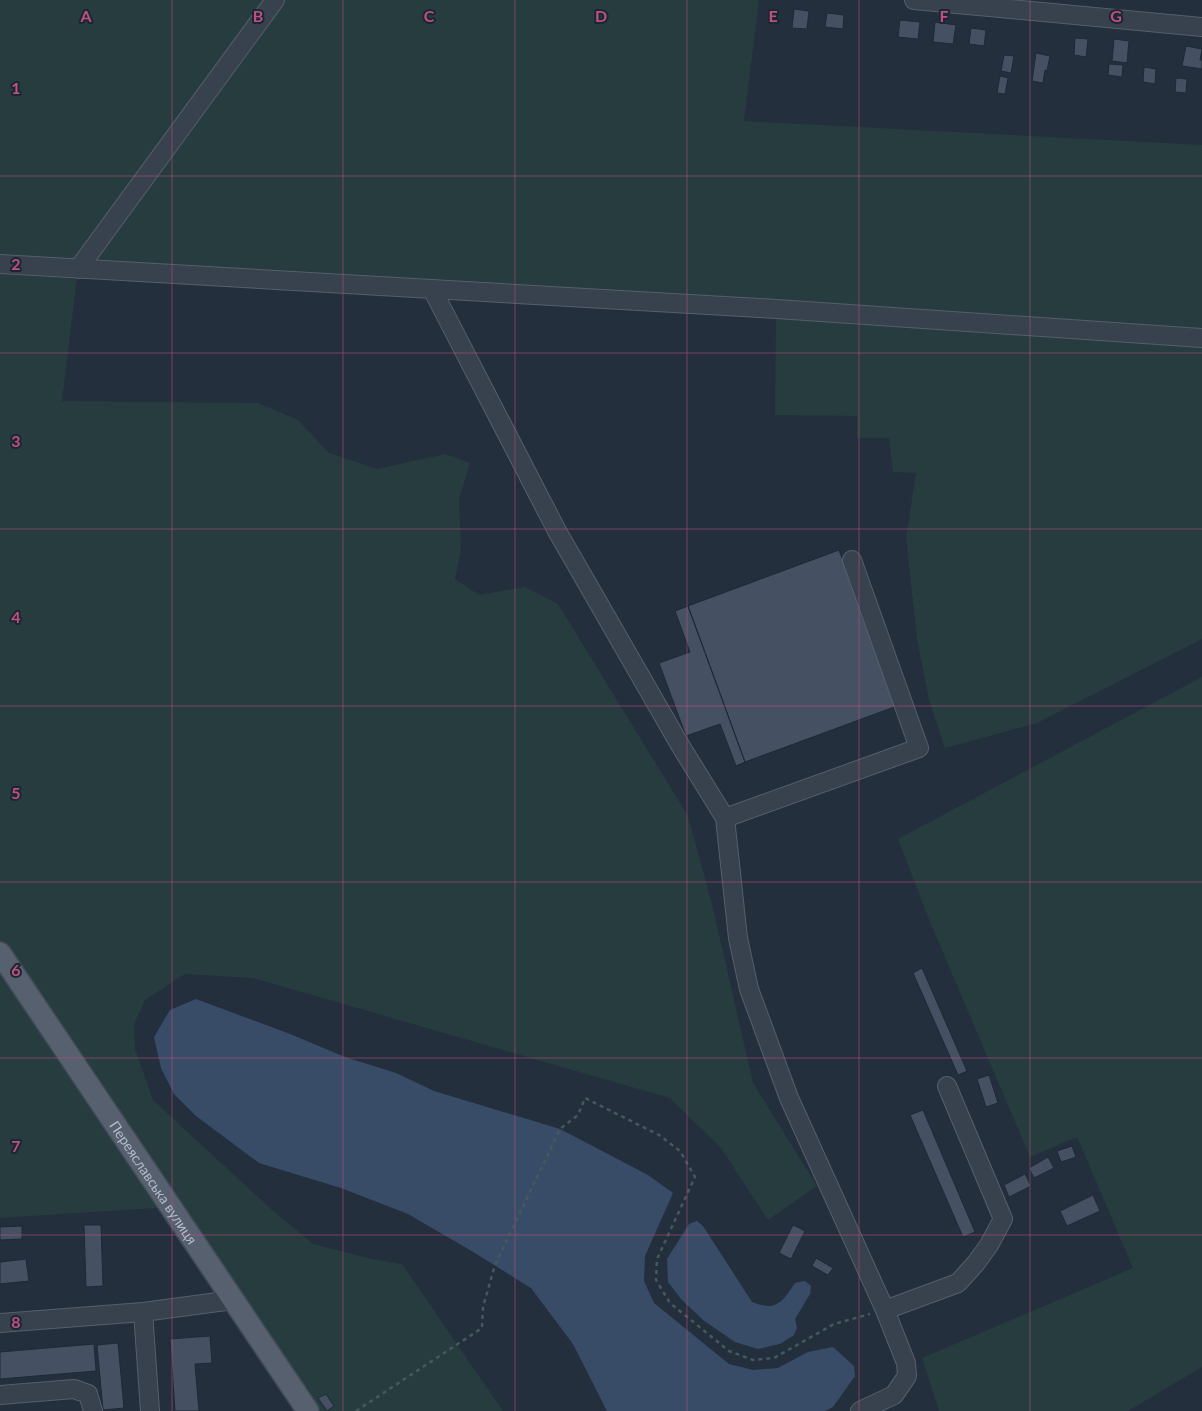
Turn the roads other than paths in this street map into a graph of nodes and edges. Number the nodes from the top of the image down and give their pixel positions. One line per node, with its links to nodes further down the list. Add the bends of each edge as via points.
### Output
1 (275, 0): 5 (street)
2 (914, 0): 3 (street)
3 (1202, 27)
4 (0, 264): 5 (street)
5 (78, 269): 6 (street)
6 (432, 289): 7 (street); 9 (street, via 556,531)
7 (1202, 338)
8 (852, 560): 9 (street, via 919,748)
9 (725, 818): 13 (street, via 738,938 749,989 789,1098)
10 (0, 954): 12 (main road, Переяславська вулиця)
11 (947, 1086): 13 (street, via 1003,1219 989,1245 958,1282)
12 (233, 1300): 14 (street); 19 (main road, Переяславська вулиця)
13 (885, 1310): 20 (street, via 906,1363 907,1376 894,1395)
14 (143, 1312): 15 (street); 18 (street)
15 (0, 1323)
16 (0, 1396): 17 (street, via 74,1389 88,1394)
17 (93, 1411)
18 (150, 1411)
19 (308, 1411)
20 (860, 1411)

